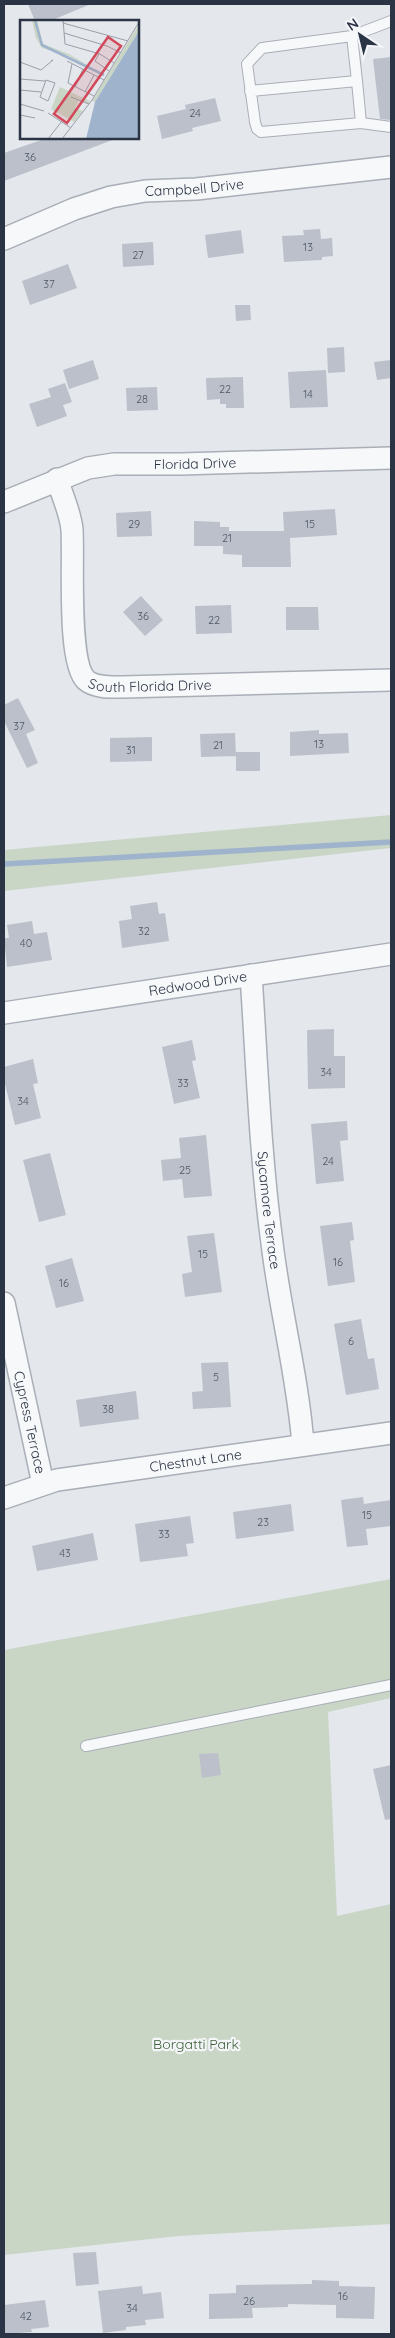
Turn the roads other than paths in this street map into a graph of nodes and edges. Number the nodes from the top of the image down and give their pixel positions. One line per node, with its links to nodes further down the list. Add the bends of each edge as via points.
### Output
1 (391, 21): 2 (lane)
2 (352, 36): 3 (lane); 4 (lane, via 262,48 246,64)
3 (357, 81): 4 (lane); 5 (lane)
4 (250, 91): 5 (lane, via 256,129 260,132)
5 (361, 123): 6 (lane)
6 (391, 127)
7 (391, 167): 8 (street, Campbell Drive, via 111,197)
8 (4, 239)
9 (391, 458): 10 (street, Florida Drive, via 114,464 88,468)
10 (57, 479): 11 (street, Florida Drive); 12 (street, South Florida Drive, via 72,528 73,637 82,672 89,682 123,687)
11 (4, 502)
12 (391, 680)
13 (391, 954): 14 (street, Redwood Drive)
14 (251, 975): 15 (street, Redwood Drive); 18 (street, Sycamore Terrace, via 271,1241 299,1398)
15 (4, 1014)
16 (4, 1303): 19 (street, Cypress Terrace)
17 (391, 1434): 18 (street, Chestnut Lane)
18 (303, 1445): 19 (street, Chestnut Lane)
19 (43, 1484): 20 (street, Chestnut Lane)
20 (4, 1498)
21 (391, 1684): 22 (lane)
22 (86, 1746)

